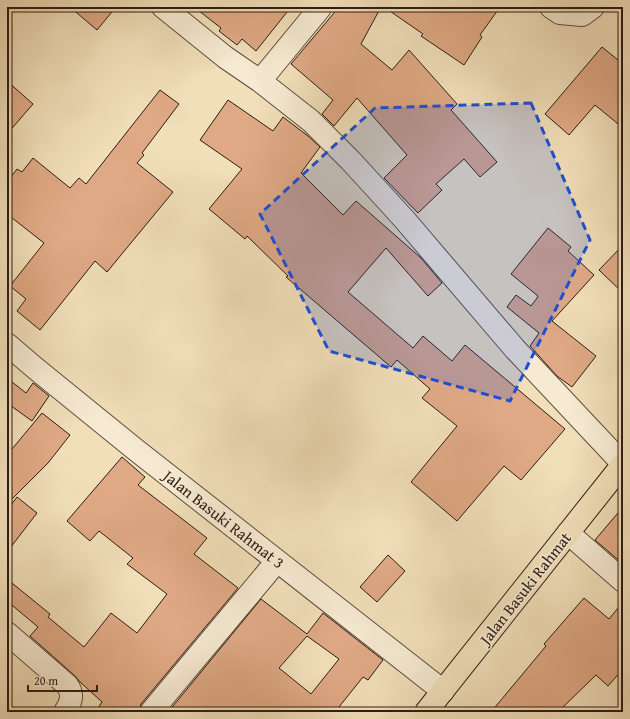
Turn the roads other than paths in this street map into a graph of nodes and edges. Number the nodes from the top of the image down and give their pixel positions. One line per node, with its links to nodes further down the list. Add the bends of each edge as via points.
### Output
1 (163, 7): 5 (street, via 225,57)
2 (551, 7): 3 (street, via 560,13 582,15)
3 (593, 7)
4 (320, 8): 5 (street)
5 (260, 81): 7 (street, via 311,121 351,161 515,349)
6 (7, 344): 9 (street, Jalan Basuki Rahmat 3, via 136,450)
7 (623, 464): 8 (highway, Jalan Basuki Rahmat)
8 (568, 533): 10 (street); 12 (highway, Jalan Basuki Rahmat)
9 (278, 561): 12 (street, Jalan Basuki Rahmat 3); 14 (street)
10 (623, 581)
11 (7, 633): 13 (street, via 71,690 69,706)
12 (443, 691): 15 (highway, Jalan Basuki Rahmat)
13 (65, 712)
14 (151, 712)
15 (426, 712)

